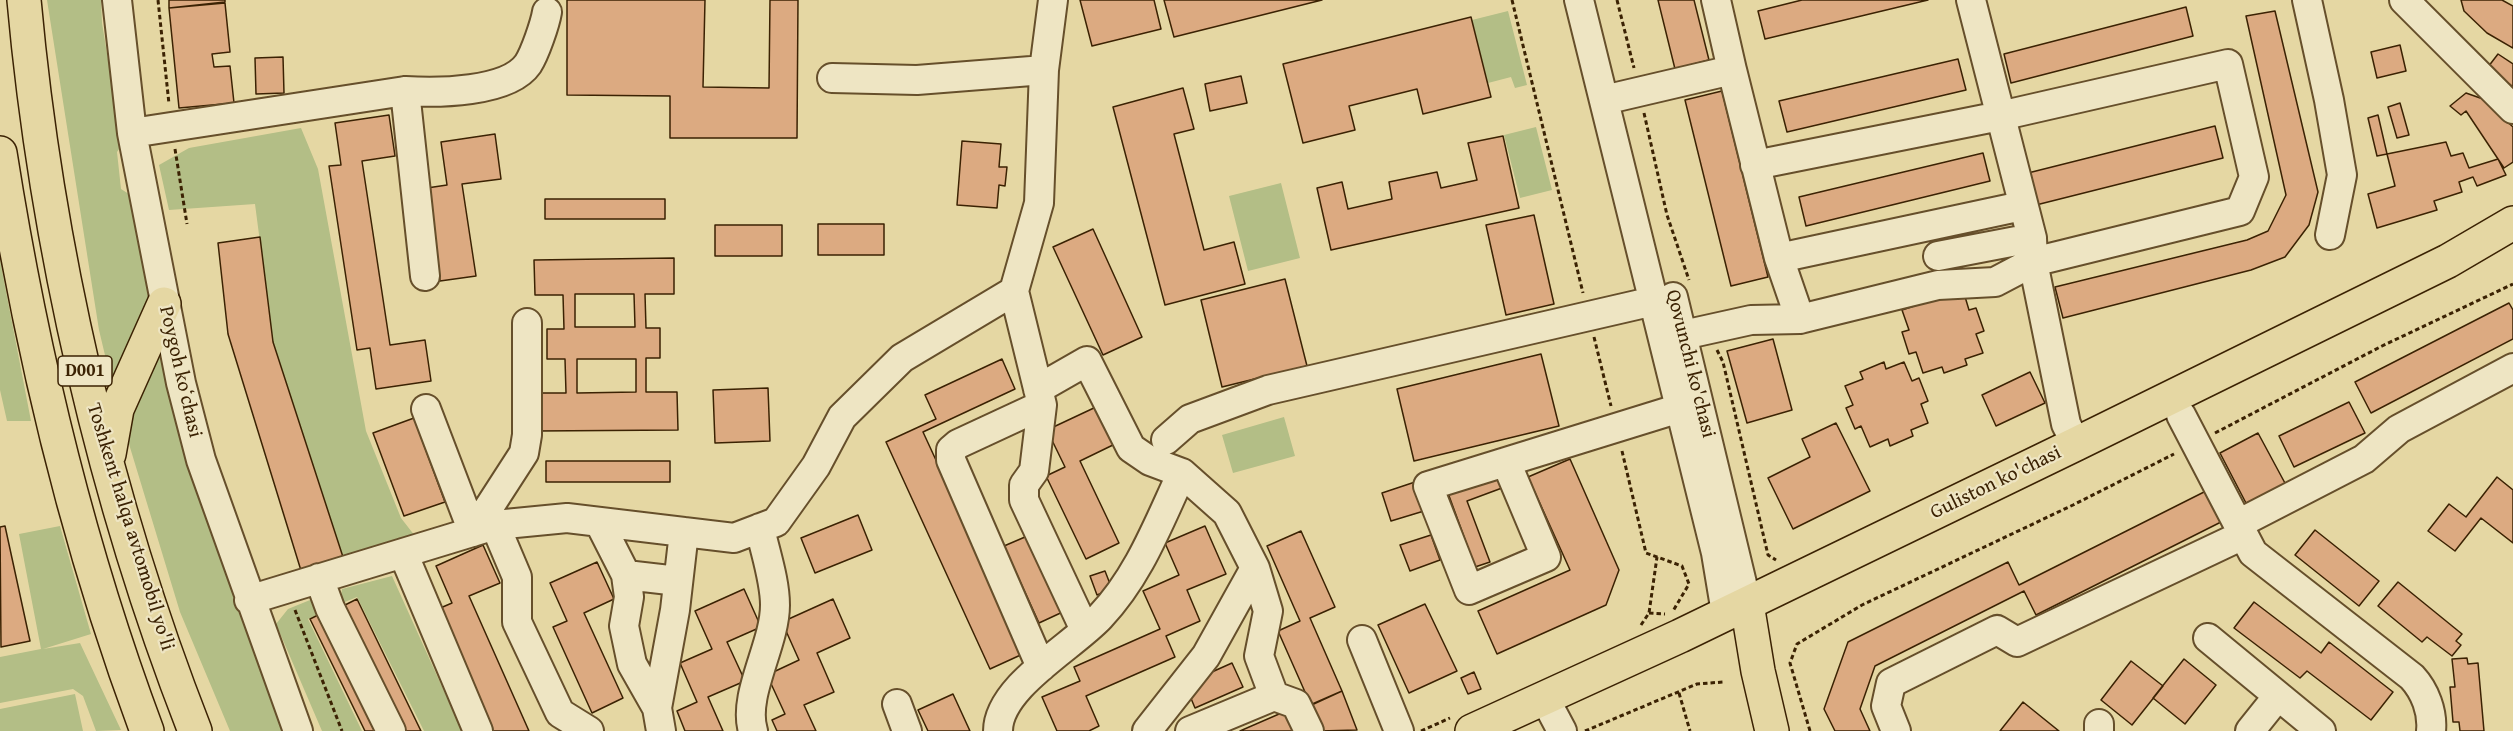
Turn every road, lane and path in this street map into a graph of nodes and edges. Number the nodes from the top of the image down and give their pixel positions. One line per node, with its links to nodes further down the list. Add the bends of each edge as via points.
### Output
1 (24, 0): 45 (main road, Toshkent halqa avtomobil yo'li / D001, via 48,196 84,369)
2 (117, 0): 19 (street, Poygoh koʻchasi)
3 (1053, 0): 12 (street)
4 (1579, 0): 16 (street, Qovunchi ko'chasi)
5 (1597, 0): 16 (street, Qovunchi ko'chasi)
6 (1617, 0): 16 (path)
7 (1716, 0): 13 (street)
8 (1971, 0): 18 (street)
9 (2307, 0): 24 (street, via 2342,175)
10 (2404, 0): 17 (street)
11 (547, 12): 15 (street, via 527,65 505,81 439,93)
12 (1044, 70): 14 (street, via 917,80); 32 (street, via 1039,203)
13 (1732, 70): 16 (street); 21 (street)
14 (832, 78)
15 (405, 91): 19 (street); 29 (street)
16 (1621, 96): 30 (path); 33 (street, Qovunchi ko'chasi); 37 (street, Qovunchi ko'chasi)
17 (2513, 109)
18 (2000, 116): 21 (street); 22 (street); 26 (street, via 2228,64 2254,177 2240,211)
19 (132, 133): 34 (street, Poygoh koʻchasi)
20 (0, 153): 76 (main road, D001, via 32,334 66,474)
21 (1755, 165): 28 (street)
22 (2022, 206): 26 (street); 28 (street)
23 (2513, 223): 44 (main road, Guliston ko'chasi, via 2448,261)
24 (2330, 235)
25 (2513, 246): 42 (main road, Guliston ko'chasi)
26 (2032, 250): 27 (street); 35 (street, via 1995,282 1938,285); 44 (street, via 2066,424)
27 (1938, 256)
28 (1779, 258): 35 (street)
29 (425, 276)
30 (1689, 281)
31 (2513, 284): 42 (path, via 2382,346)
32 (1014, 291): 39 (street); 50 (street, via 903,358 842,417 816,466 776,522)
33 (1654, 301): 37 (street, Qovunchi ko'chasi); 43 (street, via 1268,390 1190,419)
34 (164, 304): 45 (main road, via 117,409); 61 (street, Poygoh koʻchasi, via 201,460)
35 (1800, 319): 37 (street, via 1751,320)
36 (527, 324): 49 (street, via 524,453)
37 (1684, 335): 40 (street, Qovunchi ko'chasi); 55 (path, via 1723,362 1768,555); 62 (street, Qovunchi ko'chasi)
38 (2513, 368): 51 (street, via 2398,429 2364,459)
39 (1040, 397): 47 (street, via 1088,361 1131,448 1150,461); 64 (street, via 1034,471 1024,485 1024,500); 67 (street, via 958,444 951,450 951,460)
40 (1680, 408): 46 (street); 62 (street, Qovunchi ko'chasi, via 1716,553)
41 (426, 409): 49 (street)
42 (2189, 429): 51 (street); 62 (main road, Guliston ko'chasi); 96 (path, via 2073,505 1862,604 1797,644 1790,663)
43 (1166, 440)
44 (2076, 444): 62 (main road, Guliston ko'chasi)
45 (108, 461): 77 (main road, Toshkent halqa avtomobil yo'li / D001, via 153,613)
46 (1506, 462): 46 (street, via 1428,486 1469,590 1546,557)
47 (1182, 473): 56 (street, via 1227,513); 64 (street, via 1131,581)
48 (599, 522): 49 (street, via 567,518); 52 (street); 57 (street)
49 (484, 528): 53 (street); 82 (street, via 518,577 517,622 560,713)
50 (760, 528): 52 (street, via 734,538); 83 (street, via 775,604 770,641 750,711)
51 (2241, 529): 97 (street, via 2017,642 1997,630 1891,683 1886,706); 100 (street, via 2253,553 2420,685)
52 (684, 531): 59 (street)
53 (403, 553): 58 (street); 81 (street)
54 (1658, 557): 63 (path, via 1649,613)
55 (1782, 563)
56 (1255, 568): 70 (street, via 1268,611 1259,656); 86 (street, via 1206,656)
57 (626, 575): 59 (street); 74 (street, via 629,597 624,626 632,664)
58 (319, 578): 60 (street); 80 (street)
59 (678, 581): 74 (street)
60 (286, 588): 61 (street); 79 (path)
61 (249, 600): 78 (street, Poygoh koʻchasi)
62 (1738, 619): 73 (main road, Guliston ko'chasi); 94 (main road, Qovunchi ko'chasi, via 1737,678); 95 (main road, Qovunchi ko'chasi)
63 (1639, 628)
64 (1085, 630): 67 (street)
65 (2208, 638): 71 (street)
66 (1362, 640): 89 (street)
67 (1041, 668): 85 (street, via 1009,701 998,719)
68 (1724, 682): 69 (path, via 1697,684)
69 (1678, 692): 92 (path); 93 (path)
70 (1274, 696): 87 (street); 88 (street, via 1296,704)
71 (2278, 696): 98 (street); 99 (street)
72 (897, 704): 84 (street)
73 (1553, 714): 75 (main road, Guliston ko'chasi); 91 (main road, Guliston ko'chasi)
74 (659, 720)
75 (1462, 724): 90 (path)
76 (147, 731)
77 (195, 731)
78 (298, 731)
79 (342, 731)
80 (391, 731)
81 (478, 731)
82 (589, 731)
83 (753, 731)
84 (907, 731)
85 (998, 731)
86 (1147, 731)
87 (1190, 731)
88 (1309, 731)
89 (1399, 731)
90 (1421, 731)
91 (1517, 731)
92 (1584, 731)
93 (1690, 731)
94 (1751, 731)
95 (1772, 731)
96 (1810, 731)
97 (1896, 731)
98 (2250, 731)
99 (2321, 731)
100 (2432, 731)

